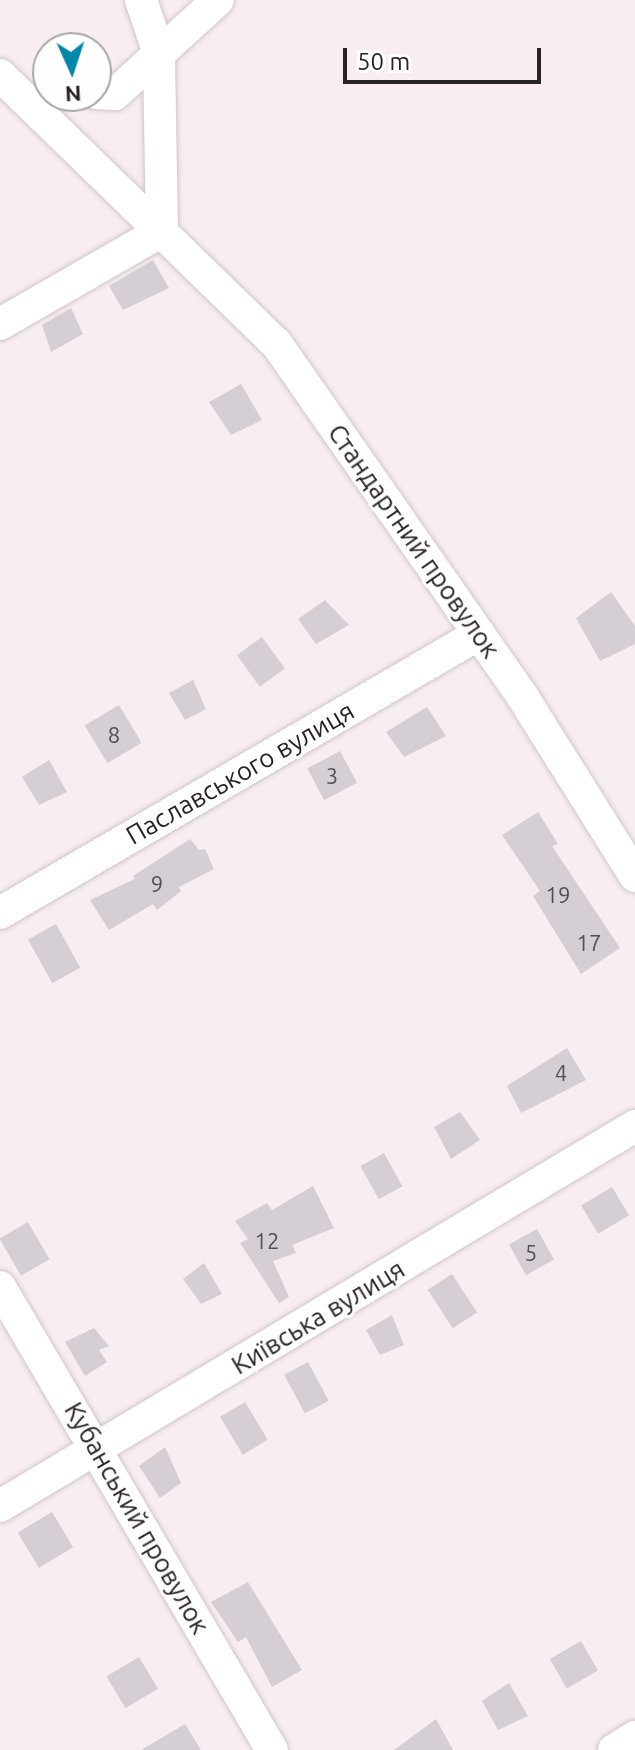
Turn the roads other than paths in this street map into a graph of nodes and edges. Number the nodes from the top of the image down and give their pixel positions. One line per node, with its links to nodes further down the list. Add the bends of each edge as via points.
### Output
1 (141, 0): 3 (street)
2 (218, 0): 3 (street)
3 (159, 53): 5 (street); 6 (street)
4 (22, 86): 6 (street, Стандартний провулок)
5 (112, 94)
6 (162, 231): 7 (street); 8 (street, Стандартний провулок, via 276,343)
7 (0, 324)
8 (479, 634): 9 (street, Стандартний провулок); 10 (street, Паславського вулиця)
9 (635, 876)
10 (0, 913)
11 (635, 1126): 13 (street, Київська вулиця)
12 (0, 1287): 13 (street, Кубанський провулок)
13 (97, 1450): 14 (street, Київська вулиця); 16 (street, Кубанський провулок)
14 (0, 1506)
15 (635, 1737): 17 (street)
16 (272, 1750)
17 (614, 1750)

